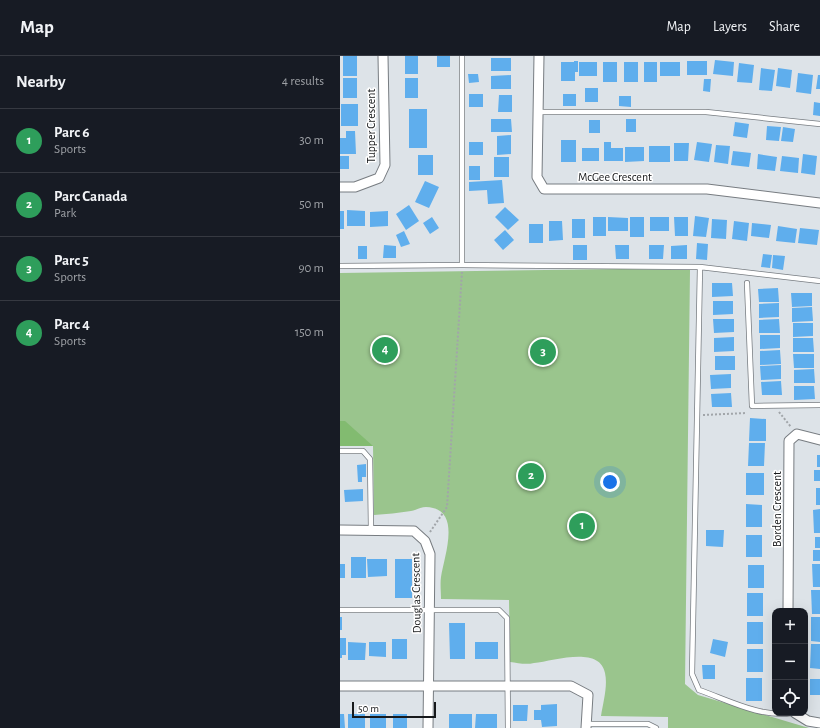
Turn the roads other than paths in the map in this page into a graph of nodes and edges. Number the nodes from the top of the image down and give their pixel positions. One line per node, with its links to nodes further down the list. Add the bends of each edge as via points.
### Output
1 (383, 56): 6 (street, Tupper Crescent, via 384,165 379,178 356,187)
2 (462, 56): 8 (lane)
3 (539, 56): 4 (street, McGee Crescent)
4 (539, 112): 5 (lane, via 706,112); 7 (street, McGee Crescent, via 537,177 544,189 708,189)
5 (820, 124)
6 (340, 187)
7 (820, 203)
8 (462, 265): 9 (lane); 10 (lane)
9 (340, 266)
10 (700, 267): 11 (lane); 24 (lane, via 692,674 699,690)
11 (820, 281)
12 (747, 283): 13 (lane, via 752,406)
13 (820, 405)
14 (820, 440): 18 (street, Borden Crescent, via 797,434 789,441)
15 (340, 451): 17 (lane, via 363,451 370,459)
16 (340, 530): 17 (street, Douglas Crescent)
17 (371, 530): 20 (street, Douglas Crescent, via 414,531 425,541 430,554)
18 (788, 608)
19 (340, 610): 20 (lane)
20 (428, 610): 22 (street, Douglas Crescent); 23 (lane, via 499,610 507,618)
21 (340, 686): 22 (street)
22 (428, 686): 23 (street); 28 (street, Douglas Crescent)
23 (508, 686): 27 (street, via 572,686 588,695); 29 (lane)
24 (772, 714)
25 (800, 716): 26 (street, via 808,721)
26 (820, 723)
27 (586, 726): 30 (lane, via 648,724)
28 (428, 728)
29 (508, 728)
30 (656, 728)

